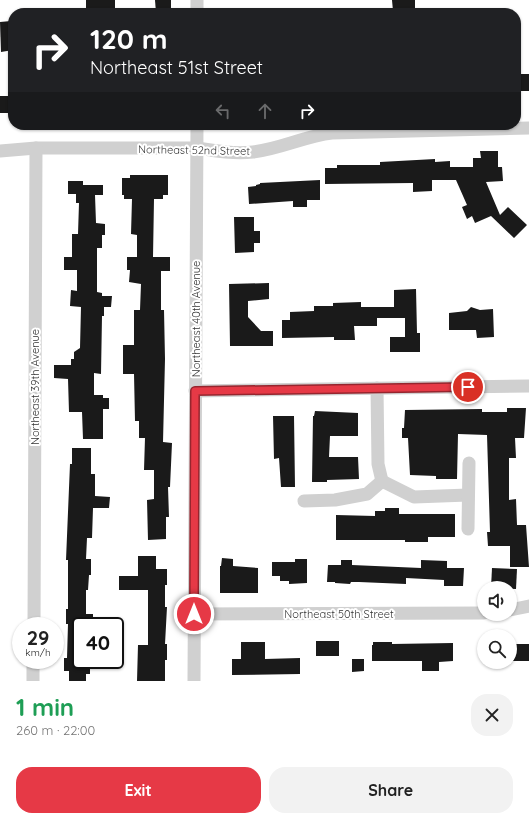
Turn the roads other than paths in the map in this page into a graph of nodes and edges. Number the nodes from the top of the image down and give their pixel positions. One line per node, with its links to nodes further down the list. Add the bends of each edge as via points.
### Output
1 (197, 130): 4 (street, Northeast 40th Avenue)
2 (450, 130): 4 (street, Northeast 52nd Street, via 332,133 253,152 223,152)
3 (36, 148): 4 (street, Northeast 52nd Street); 5 (street, Northeast 52nd Street); 18 (street, Northeast 39th Avenue)
4 (197, 148): 8 (street, Northeast 40th Avenue)
5 (0, 151)
6 (529, 386): 7 (street)
7 (377, 388): 8 (street); 10 (street, via 378,464)
8 (195, 391): 17 (street, Northeast 40th Avenue)
9 (469, 463): 11 (street)
10 (382, 481): 11 (street, via 414,498); 12 (street, via 367,494 335,500)
11 (468, 495): 13 (street)
12 (304, 501)
13 (468, 529)
14 (529, 606): 15 (street)
15 (517, 609)
16 (477, 613): 17 (street, Northeast 50th Street)
17 (194, 614): 21 (street, Northeast 40th Avenue)
18 (34, 617)
19 (34, 669): 20 (street)
20 (33, 681)
21 (194, 681)

